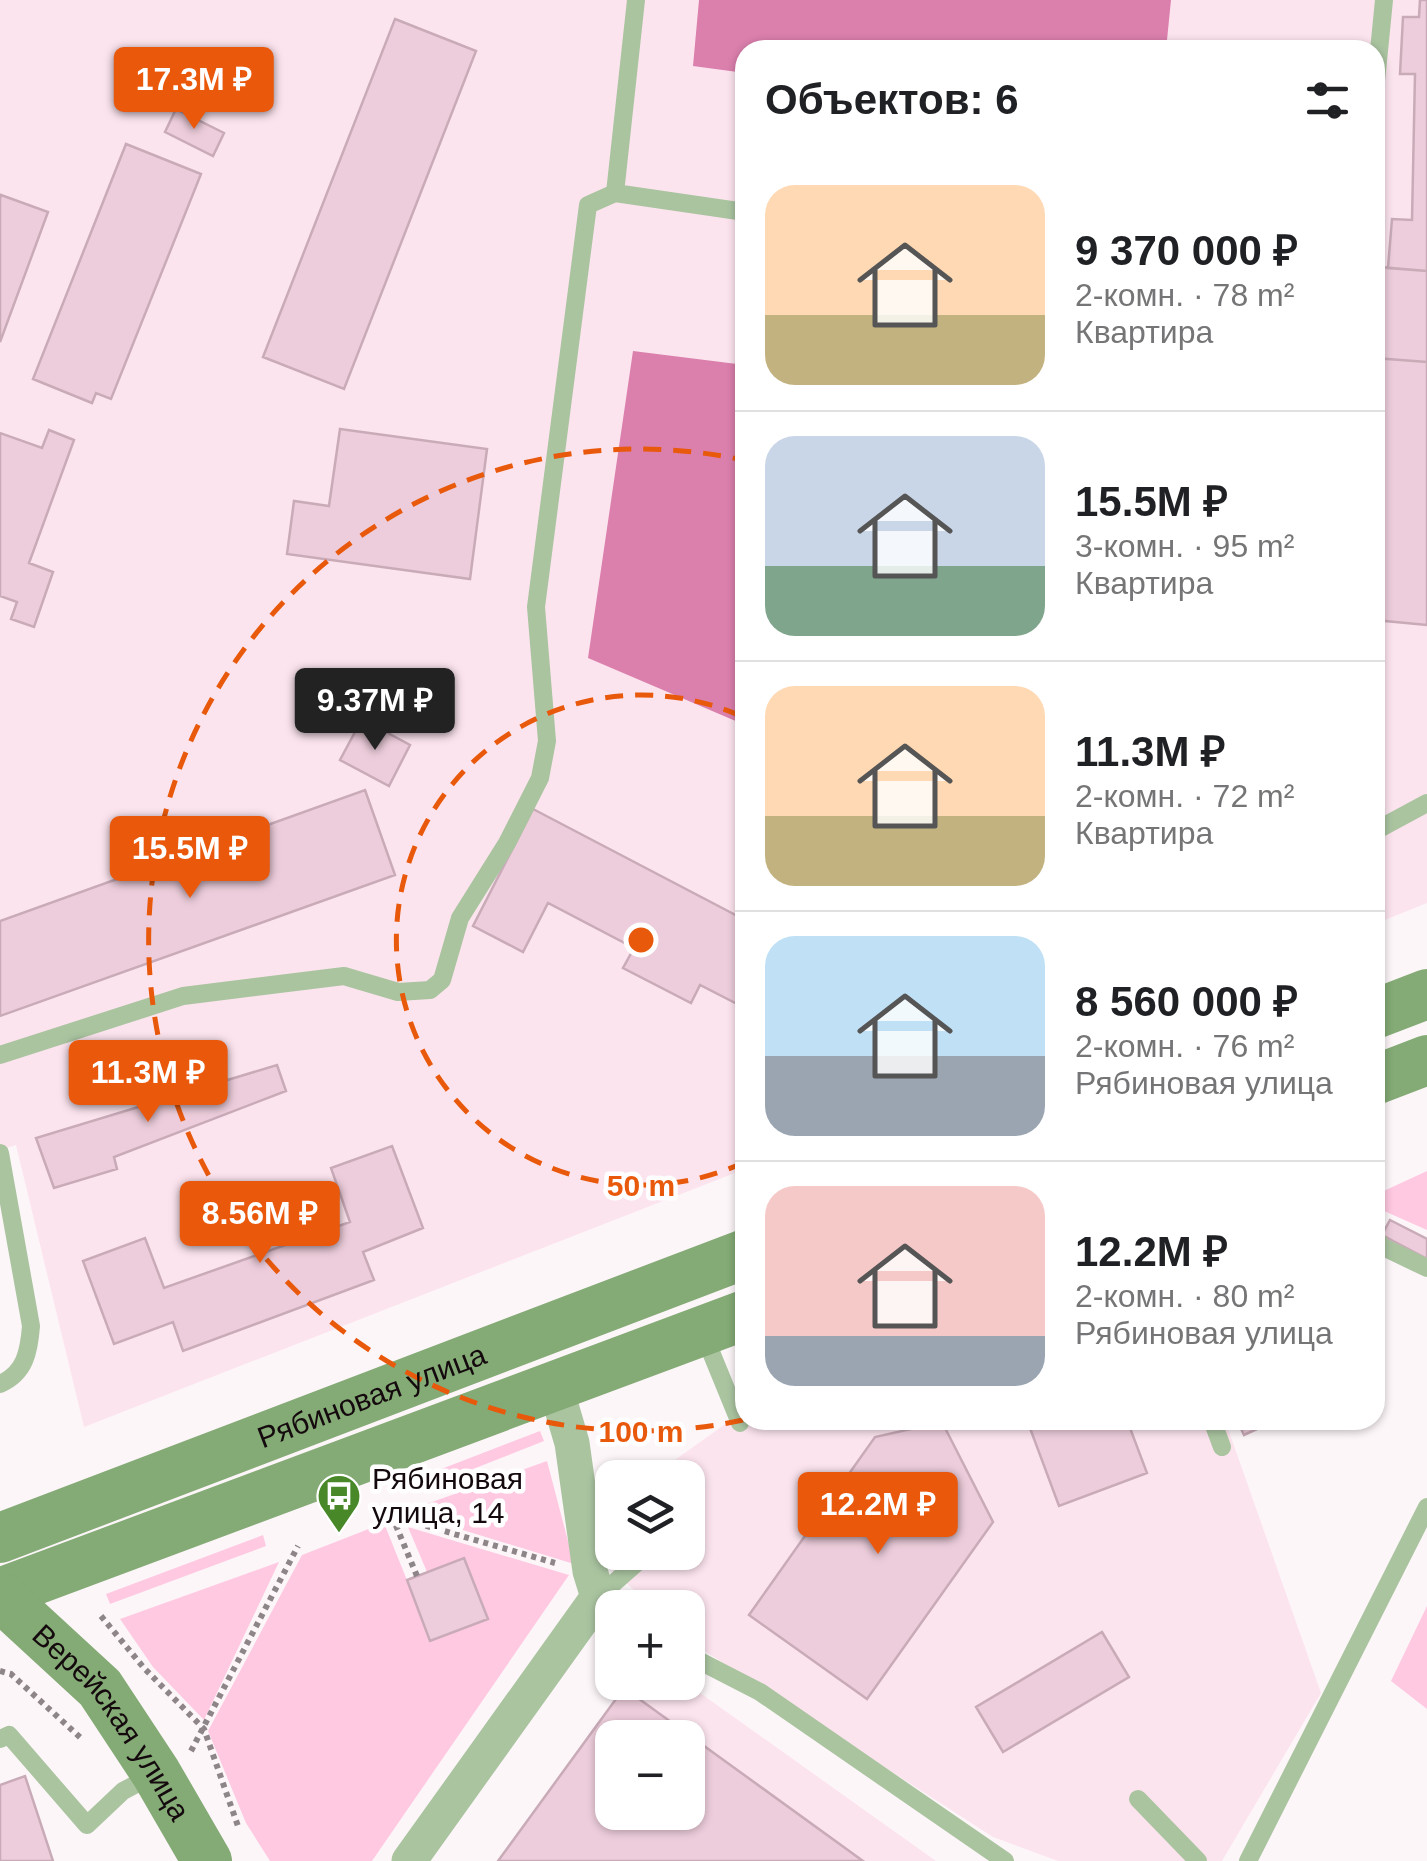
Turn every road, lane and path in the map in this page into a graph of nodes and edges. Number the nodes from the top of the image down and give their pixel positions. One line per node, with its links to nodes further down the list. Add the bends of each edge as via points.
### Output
1 (636, 0): 4 (lane)
2 (1384, 0): 3 (lane)
3 (1380, 40)
4 (614, 193): 5 (lane); 10 (lane, via 588,205 536,607 544,760 507,843 460,918 442,980 430,990 398,992 344,976 183,996)
5 (735, 211)
6 (1427, 803): 7 (lane)
7 (1385, 826)
8 (1427, 994): 9 (main road)
9 (1385, 1010)
10 (0, 1056)
11 (1427, 1060): 12 (main road)
12 (1385, 1076)
13 (0, 1153): 18 (lane, via 31,1326 29,1354 14,1378)
14 (1385, 1248): 16 (lane)
15 (735, 1258): 24 (main road, Рябиновая улица)
16 (1427, 1268)
17 (724, 1322): 19 (main road, Рябиновая улица); 20 (lane)
18 (0, 1384)
19 (555, 1385): 29 (street); 31 (main road, Рябиновая улица)
20 (735, 1391)
21 (1216, 1430): 22 (lane)
22 (1222, 1447)
23 (1427, 1507): 44 (lane)
24 (0, 1538)
25 (298, 1546): 36 (path)
26 (627, 1570): 30 (lane)
27 (417, 1576): 28 (path, via 391,1514)
28 (595, 1590)
29 (600, 1590)
30 (602, 1590)
31 (0, 1594): 38 (main road, Верейская улица, via 100,1688)
32 (595, 1599): 41 (street)
33 (101, 1616): 36 (path)
34 (705, 1664): 42 (lane, via 760,1692)
35 (0, 1672): 38 (path, via 11,1674)
36 (204, 1729): 38 (path, via 191,1751); 40 (path)
37 (0, 1738): 38 (lane, via 9,1734 88,1825)
38 (139, 1782): 40 (main road, Верейская улица)
39 (1138, 1800): 43 (lane)
40 (223, 1845)
41 (409, 1861)
42 (1005, 1861)
43 (1198, 1861)
44 (1248, 1861)

